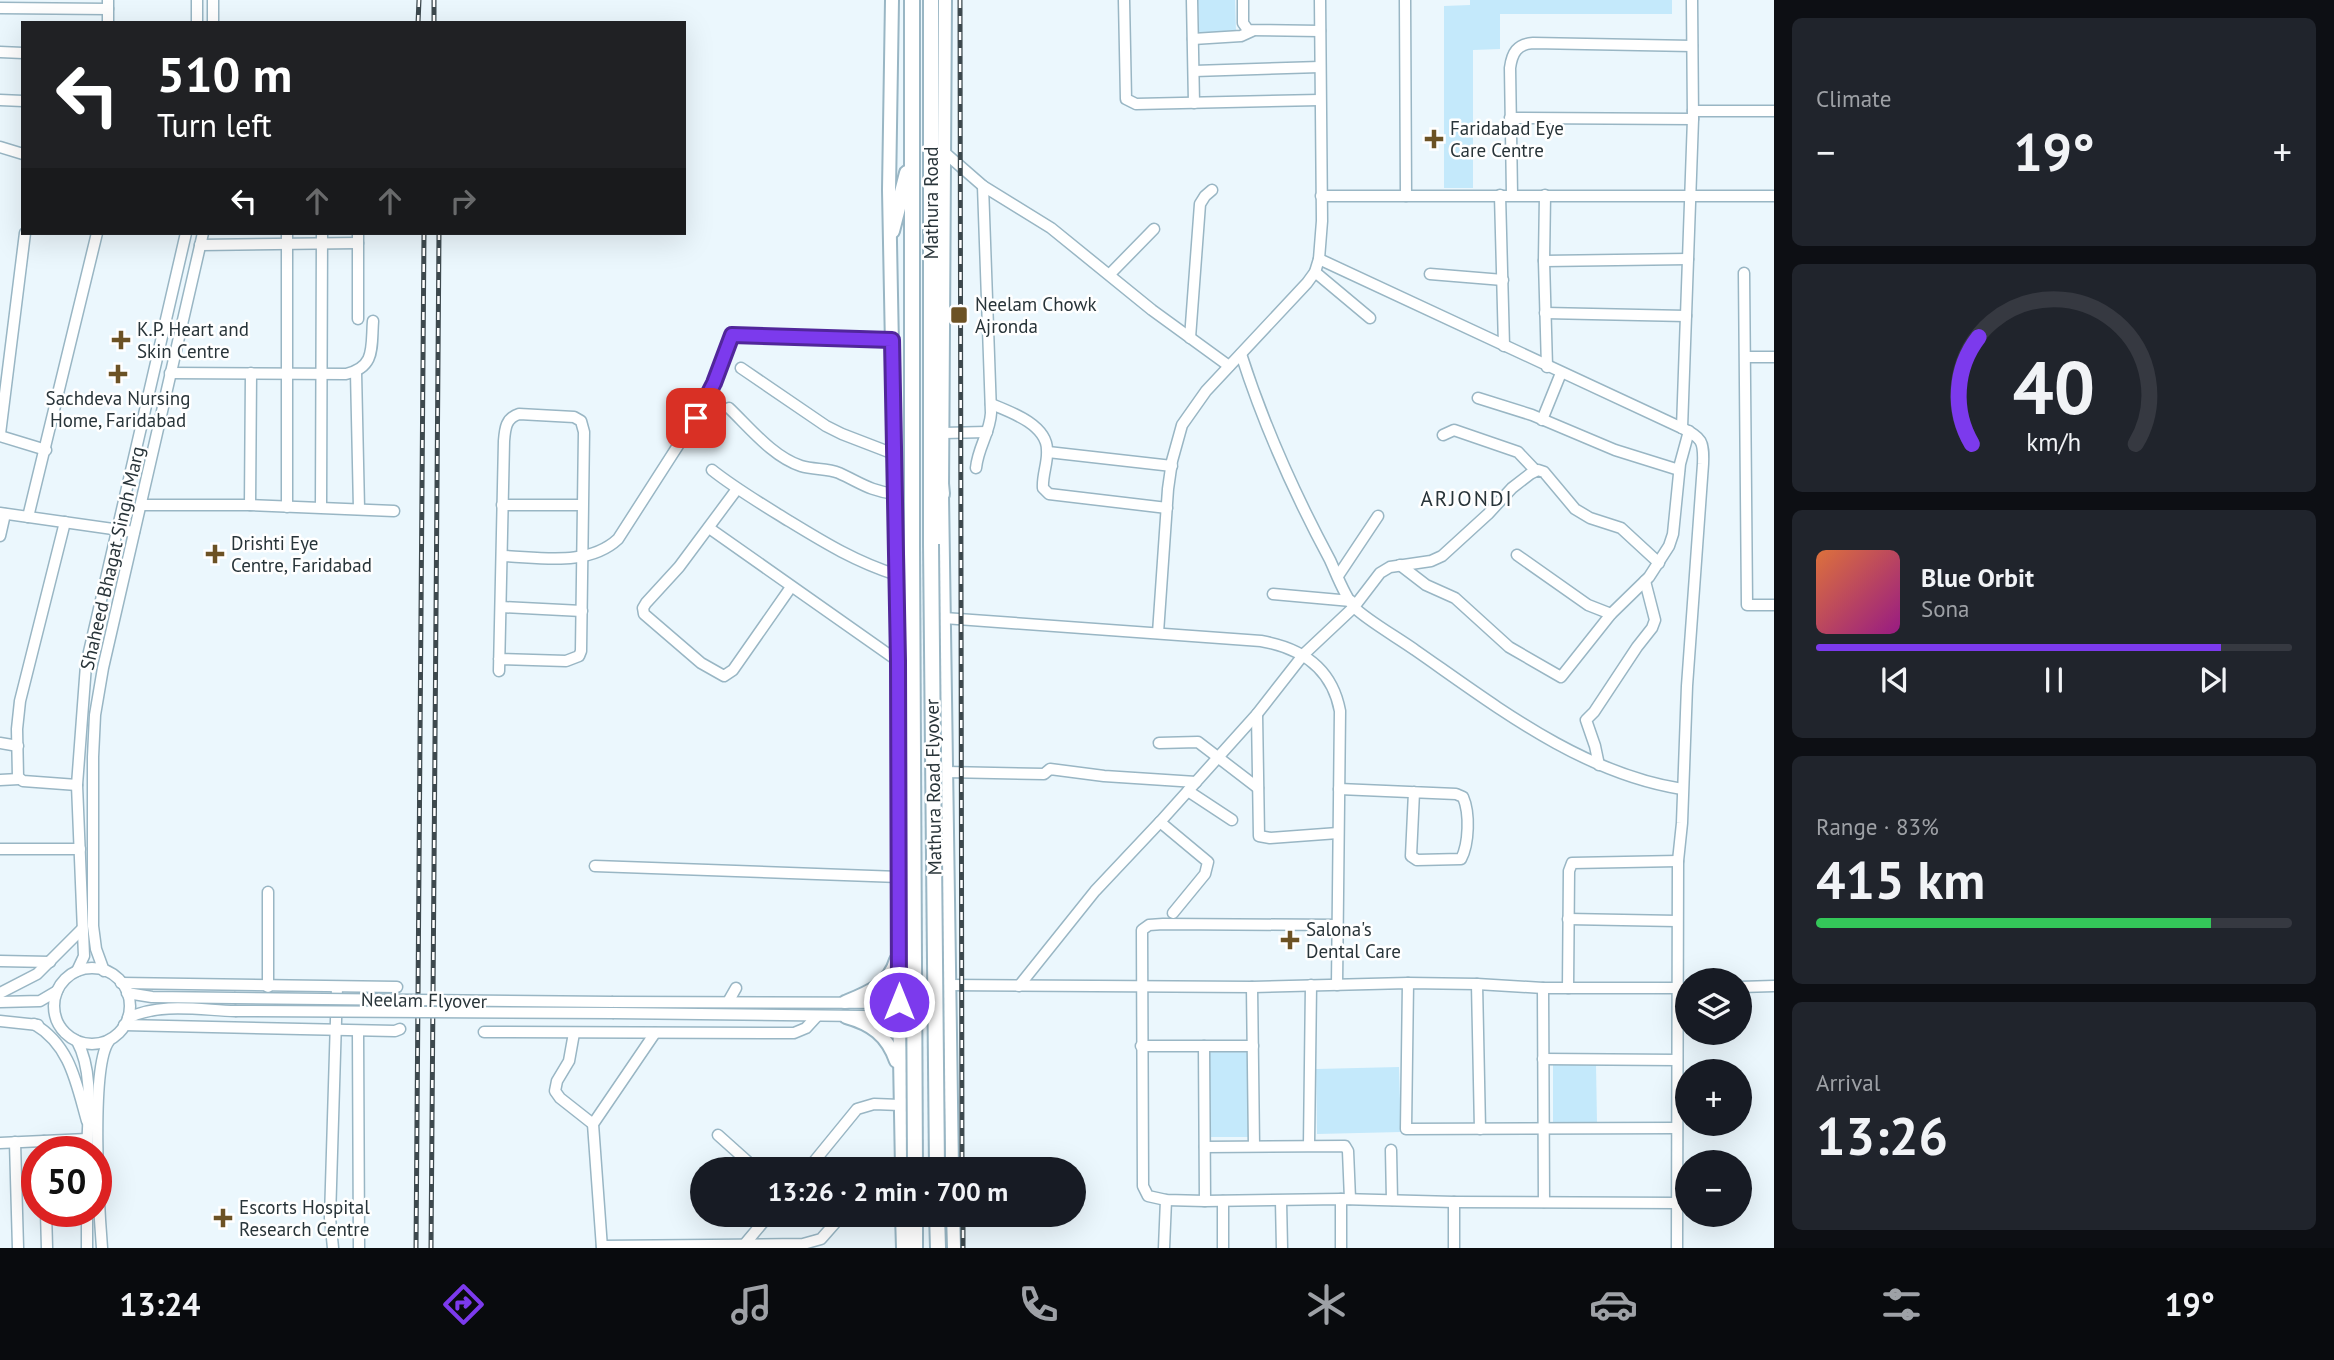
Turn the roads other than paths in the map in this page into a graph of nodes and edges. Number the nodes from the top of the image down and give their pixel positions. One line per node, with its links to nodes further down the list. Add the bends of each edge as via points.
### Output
1 (197, 0): 15 (street)
2 (213, 0): 16 (street)
3 (892, 0): 47 (main road)
4 (912, 0): 35 (highway, Mathura Road)
5 (931, 0): 86 (highway, Mathura Road)
6 (944, 0): 33 (main road)
7 (1124, 0): 28 (street, via 1126,99 1136,104)
8 (1192, 0): 19 (street)
9 (1243, 0): 17 (street, via 1243,23)
10 (1320, 0): 18 (street)
11 (1405, 0): 44 (street)
12 (1692, 0): 20 (street)
13 (108, 4): 14 (street)
14 (0, 8)
15 (197, 21)
16 (213, 21)
17 (1252, 31): 18 (street); 19 (street)
18 (1320, 31): 23 (street)
19 (1194, 39): 24 (street)
20 (1692, 46): 30 (street); 31 (street, via 1524,44 1512,56)
21 (0, 52): 22 (street)
22 (21, 52)
23 (1320, 67): 24 (street); 26 (street)
24 (1194, 71): 28 (street)
25 (0, 100): 27 (street)
26 (1320, 100): 28 (street); 43 (street)
27 (21, 101)
28 (1194, 103)
29 (1774, 111): 30 (street)
30 (1693, 115): 31 (street); 42 (street)
31 (1510, 118): 40 (street)
32 (0, 147): 34 (street)
33 (944, 152): 36 (street); 91 (main road)
34 (21, 153)
35 (912, 159): 38 (highway, Mathura Road); 47 (highway)
36 (984, 186): 61 (street, via 1034,216); 85 (street)
37 (1212, 190): 69 (street, via 1200,204)
38 (912, 192): 247 (highway, Mathura Road Flyover, bridge)
39 (1500, 195): 40 (street); 44 (street); 63 (street)
40 (1512, 195): 41 (street)
41 (1545, 195): 42 (street); 58 (street)
42 (1689, 195): 45 (street); 57 (street)
43 (1321, 196): 44 (street); 56 (street)
44 (1406, 196)
45 (1774, 196)
46 (1154, 229): 61 (street)
47 (891, 231): 70 (main road)
48 (25, 235): 92 (street)
49 (97, 235): 94 (street)
50 (186, 235): 119 (street, Shaheed Bhagat Singh Marg)
51 (202, 235): 55 (street, Shaheed Bhagat Singh Marg)
52 (287, 238): 53 (street); 55 (street); 82 (street)
53 (322, 238): 54 (street); 83 (street)
54 (358, 238): 67 (street)
55 (200, 245): 79 (street, Shaheed Bhagat Singh Marg)
56 (1319, 259): 59 (street); 71 (street)
57 (1688, 259): 58 (street); 65 (street)
58 (1544, 261): 64 (street)
59 (1315, 272): 66 (street); 72 (street)
60 (1744, 273): 73 (street)
61 (1110, 274): 69 (street)
62 (1430, 274): 63 (street)
63 (1503, 280): 71 (street)
64 (1545, 313): 65 (street); 76 (street)
65 (1686, 316): 89 (street)
66 (1370, 318)
67 (358, 319)
68 (373, 321): 78 (street, via 371,356)
69 (1190, 338): 75 (street)
70 (892, 340): 96 (main road); 124 (street, via 732,335 704,405 618,539 607,549)
71 (1504, 346): 76 (street)
72 (1241, 354): 75 (street); 128 (street, via 1281,463)
73 (1746, 357): 74 (street); 133 (street, via 1747,606)
74 (1774, 357)
75 (1228, 366): 97 (street, via 1182,425)
76 (1547, 367): 81 (street)
77 (741, 368): 96 (street, via 825,426)
78 (356, 372): 83 (street); 111 (street)
79 (170, 373): 80 (street); 105 (street, Shaheed Bhagat Singh Marg)
80 (251, 373): 82 (street); 106 (street)
81 (1561, 373): 88 (street); 89 (street)
82 (285, 375): 83 (street); 109 (street)
83 (320, 376): 110 (street)
84 (1478, 398): 88 (street)
85 (991, 404): 90 (street); 95 (street, via 1014,413 1038,431)
86 (931, 406): 104 (highway); 248 (highway, Mathura Road Flyover, bridge)
87 (729, 408): 103 (street, via 788,460)
88 (1542, 420): 101 (street)
89 (1685, 430): 101 (street); 156 (street, via 1698,436 1703,447)
90 (987, 432): 91 (street); 98 (street)
91 (943, 433): 104 (main road)
92 (0, 435): 94 (street)
93 (1443, 435): 100 (street, via 1454,430 1518,452)
94 (46, 450): 116 (street)
95 (1048, 452): 97 (street); 112 (street, via 1043,488 1049,494)
96 (894, 454): 103 (main road)
97 (1172, 466): 112 (street)
98 (976, 468)
99 (712, 470): 102 (street)
100 (1535, 470): 125 (street, via 1544,472 1575,509 1622,528); 126 (street, via 1442,556)
101 (1679, 470): 125 (street, via 1674,534)
102 (737, 489): 118 (street); 127 (street, via 840,552)
103 (895, 494): 127 (main road)
104 (942, 494): 137 (main road)
105 (141, 505): 106 (street); 120 (street, Shaheed Bhagat Singh Marg)
106 (250, 505): 109 (street)
107 (502, 505): 108 (street); 108 (street, via 505,432 512,416 519,414 564,415 581,421); 123 (street)
108 (581, 505): 124 (street)
109 (287, 507): 110 (street)
110 (321, 507): 111 (street)
111 (359, 509): 113 (street)
112 (1167, 509): 138 (street)
113 (394, 511)
114 (3, 513): 116 (street); 121 (street)
115 (1378, 516): 128 (street)
116 (28, 517): 117 (street)
117 (65, 522): 119 (street); 146 (street, via 24,681)
118 (709, 528): 130 (street); 130 (street, via 643,608 653,624 701,663 729,674)
119 (118, 530): 120 (street); 153 (street, Shaheed Bhagat Singh Marg, via 86,665)
120 (134, 532): 179 (street, Shaheed Bhagat Singh Marg, via 95,715 93,926)
121 (0, 536)
122 (1517, 555): 136 (street, via 1588,605)
123 (502, 556): 124 (street); 134 (street)
124 (584, 557): 135 (street)
125 (1659, 564): 129 (street)
126 (1400, 565): 132 (street, via 1380,573); 136 (street, via 1435,591 1455,598 1509,648 1561,677)
127 (897, 575): 141 (main road)
128 (1338, 576): 132 (street)
129 (1645, 581): 136 (street); 148 (street, via 1655,620 1652,628 1586,720)
130 (791, 587): 141 (street)
131 (1273, 594): 132 (street)
132 (1352, 604): 139 (street); 148 (street, via 1549,740)
133 (1774, 606)
134 (501, 607): 135 (street); 140 (street)
135 (582, 611): 140 (street, via 579,656 566,661)
136 (1611, 614)
137 (944, 618): 138 (street); 149 (main road)
138 (1158, 633): 139 (street, via 1261,641)
139 (1304, 654): 143 (street); 155 (street, via 1337,695)
140 (499, 659): 142 (street)
141 (898, 661): 166 (main road)
142 (499, 671)
143 (1257, 714): 147 (street); 154 (street)
144 (0, 743): 146 (street)
145 (1159, 743): 147 (street, via 1198,742)
146 (18, 746): 150 (street)
147 (1217, 757): 152 (street); 154 (street)
148 (1599, 765): 156 (street)
149 (946, 772): 152 (street, via 1044,774 1050,769); 173 (main road)
150 (19, 779): 151 (street); 153 (street)
151 (0, 780)
152 (1196, 782): 157 (street)
153 (76, 785): 163 (street, Shaheed Bhagat Singh Marg)
154 (1258, 788): 161 (street, via 1259,836)
155 (1339, 789): 158 (street); 161 (street)
156 (1682, 789): 164 (street)
157 (1188, 791): 159 (street); 160 (street)
158 (1414, 792): 158 (street, via 1463,797 1467,806 1461,859 1418,860 1411,856)
159 (1232, 820)
160 (1160, 822): 168 (street, via 1208,862 1205,874); 185 (street, via 1095,891)
161 (1338, 833): 171 (street)
162 (0, 849): 163 (street)
163 (80, 849): 172 (street, Shaheed Bhagat Singh Marg)
164 (1678, 861): 169 (street, via 1572,863); 170 (street)
165 (595, 866): 166 (street)
166 (899, 877): 174 (main road)
167 (268, 892): 188 (street)
168 (1173, 913)
169 (1568, 919): 170 (street); 196 (street)
170 (1677, 921): 177 (street)
171 (1338, 925): 184 (street); 186 (street, via 1149,925 1140,935)
172 (82, 929): 176 (street); 178 (street, Shaheed Bhagat Singh Marg, via 83,956)
173 (947, 940): 174 (main road, via 942,947 923,951); 182 (main road)
174 (899, 945): 202 (main road, via 894,968 883,983); 203 (main road)
175 (0, 961): 176 (street)
176 (50, 962): 199 (street)
177 (1681, 968)
178 (77, 971): 179 (street); 198 (street)
179 (104, 971): 193 (street)
180 (1408, 983): 181 (street); 184 (street); 234 (street, via 1406,1129)
181 (1477, 984): 195 (street); 234 (street)
182 (948, 985): 185 (street); 205 (main road)
183 (1311, 985): 184 (street); 191 (street); 240 (street)
184 (1337, 985)
185 (1019, 986): 186 (street)
186 (1141, 986): 191 (street); 221 (street)
187 (1774, 986): 192 (street)
188 (268, 987): 189 (street); 193 (street)
189 (337, 987): 190 (street); 212 (street)
190 (397, 987)
191 (1252, 987): 223 (street)
192 (1752, 987)
193 (124, 988): 204 (street, Neelam Flyover, bridge, via 152,997); 210 (street, via 129,998)
194 (736, 988): 201 (street)
195 (1543, 988): 196 (street); 226 (street)
196 (1568, 988): 197 (street)
197 (1675, 988)
198 (57, 990): 200 (street, via 40,1001); 214 (street, via 54,1006)
199 (0, 993)
200 (0, 1002)
201 (728, 1002): 202 (street); 204 (street)
202 (845, 1002): 203 (street)
203 (899, 1002): 205 (street); 208 (main road)
204 (613, 1007): 206 (street); 210 (street, Neelam Flyover, bridge, via 163,1008 143,1011)
205 (948, 1010): 208 (street); 225 (main road)
206 (817, 1016): 207 (street); 218 (street, via 794,1033)
207 (846, 1017): 208 (street); 228 (main road, via 881,1033)
208 (899, 1018): 224 (main road)
209 (0, 1021): 211 (street)
210 (126, 1022): 212 (street, via 257,1030); 220 (street)
211 (34, 1024): 214 (street); 230 (street, via 56,1040 67,1059)
212 (336, 1029): 215 (street); 275 (street)
213 (400, 1029): 215 (street)
214 (63, 1030): 219 (street)
215 (358, 1031): 276 (street)
216 (484, 1032): 217 (street)
217 (574, 1033): 218 (street); 231 (street, via 569,1061 555,1091)
218 (655, 1033): 231 (street)
219 (77, 1041): 220 (street, via 93,1045); 230 (street, via 85,1060)
220 (109, 1041): 274 (street, via 101,1059 97,1098)
221 (1141, 1046): 222 (street); 251 (street, via 1143,1186 1148,1196)
222 (1204, 1046): 223 (street); 242 (street)
223 (1253, 1046): 241 (street)
224 (900, 1054): 225 (main road, via 919,1043); 228 (main road)
225 (949, 1054): 249 (main road)
226 (1543, 1059): 227 (street); 232 (street)
227 (1675, 1060)
228 (900, 1071): 229 (main road)
229 (900, 1105): 245 (street, via 857,1109); 246 (main road)
230 (87, 1121): 236 (street)
231 (593, 1124): 270 (street)
232 (1544, 1128): 233 (street); 234 (street); 257 (street)
233 (1675, 1128)
234 (1480, 1129)
235 (718, 1135): 244 (street)
236 (87, 1136)
237 (15, 1142): 238 (street); 239 (street); 271 (street)
238 (0, 1143)
239 (21, 1143)
240 (1309, 1145): 241 (street); 250 (street, via 1346,1148)
241 (1254, 1146): 242 (street)
242 (1205, 1147): 253 (street)
243 (1391, 1150): 252 (street)
244 (743, 1157)
245 (818, 1157)
246 (902, 1157)
247 (915, 1157)
248 (937, 1157)
249 (952, 1157)
250 (1345, 1199): 252 (street); 255 (street); 284 (street)
251 (1166, 1200): 253 (street); 281 (street)
252 (1392, 1200): 256 (street)
253 (1205, 1201): 254 (street)
254 (1223, 1201): 255 (street); 282 (street)
255 (1281, 1201): 283 (street)
256 (1454, 1202): 257 (street); 285 (street)
257 (1544, 1202): 258 (street)
258 (1675, 1203)
259 (46, 1227): 272 (street)
260 (87, 1227): 273 (street)
261 (759, 1227): 268 (street)
262 (832, 1227): 268 (street, via 815,1242)
263 (902, 1227): 277 (main road)
264 (915, 1227): 278 (highway)
265 (937, 1227): 279 (highway)
266 (953, 1227): 280 (main road)
267 (1677, 1227): 286 (street)
268 (744, 1245): 269 (street)
269 (725, 1246): 270 (street)
270 (602, 1247)
271 (18, 1248)
272 (47, 1248)
273 (87, 1248)
274 (102, 1248)
275 (333, 1248)
276 (359, 1248)
277 (903, 1248)
278 (915, 1248)
279 (938, 1248)
280 (954, 1248)
281 (1164, 1248)
282 (1223, 1248)
283 (1282, 1248)
284 (1341, 1248)
285 (1454, 1248)
286 (1677, 1248)

